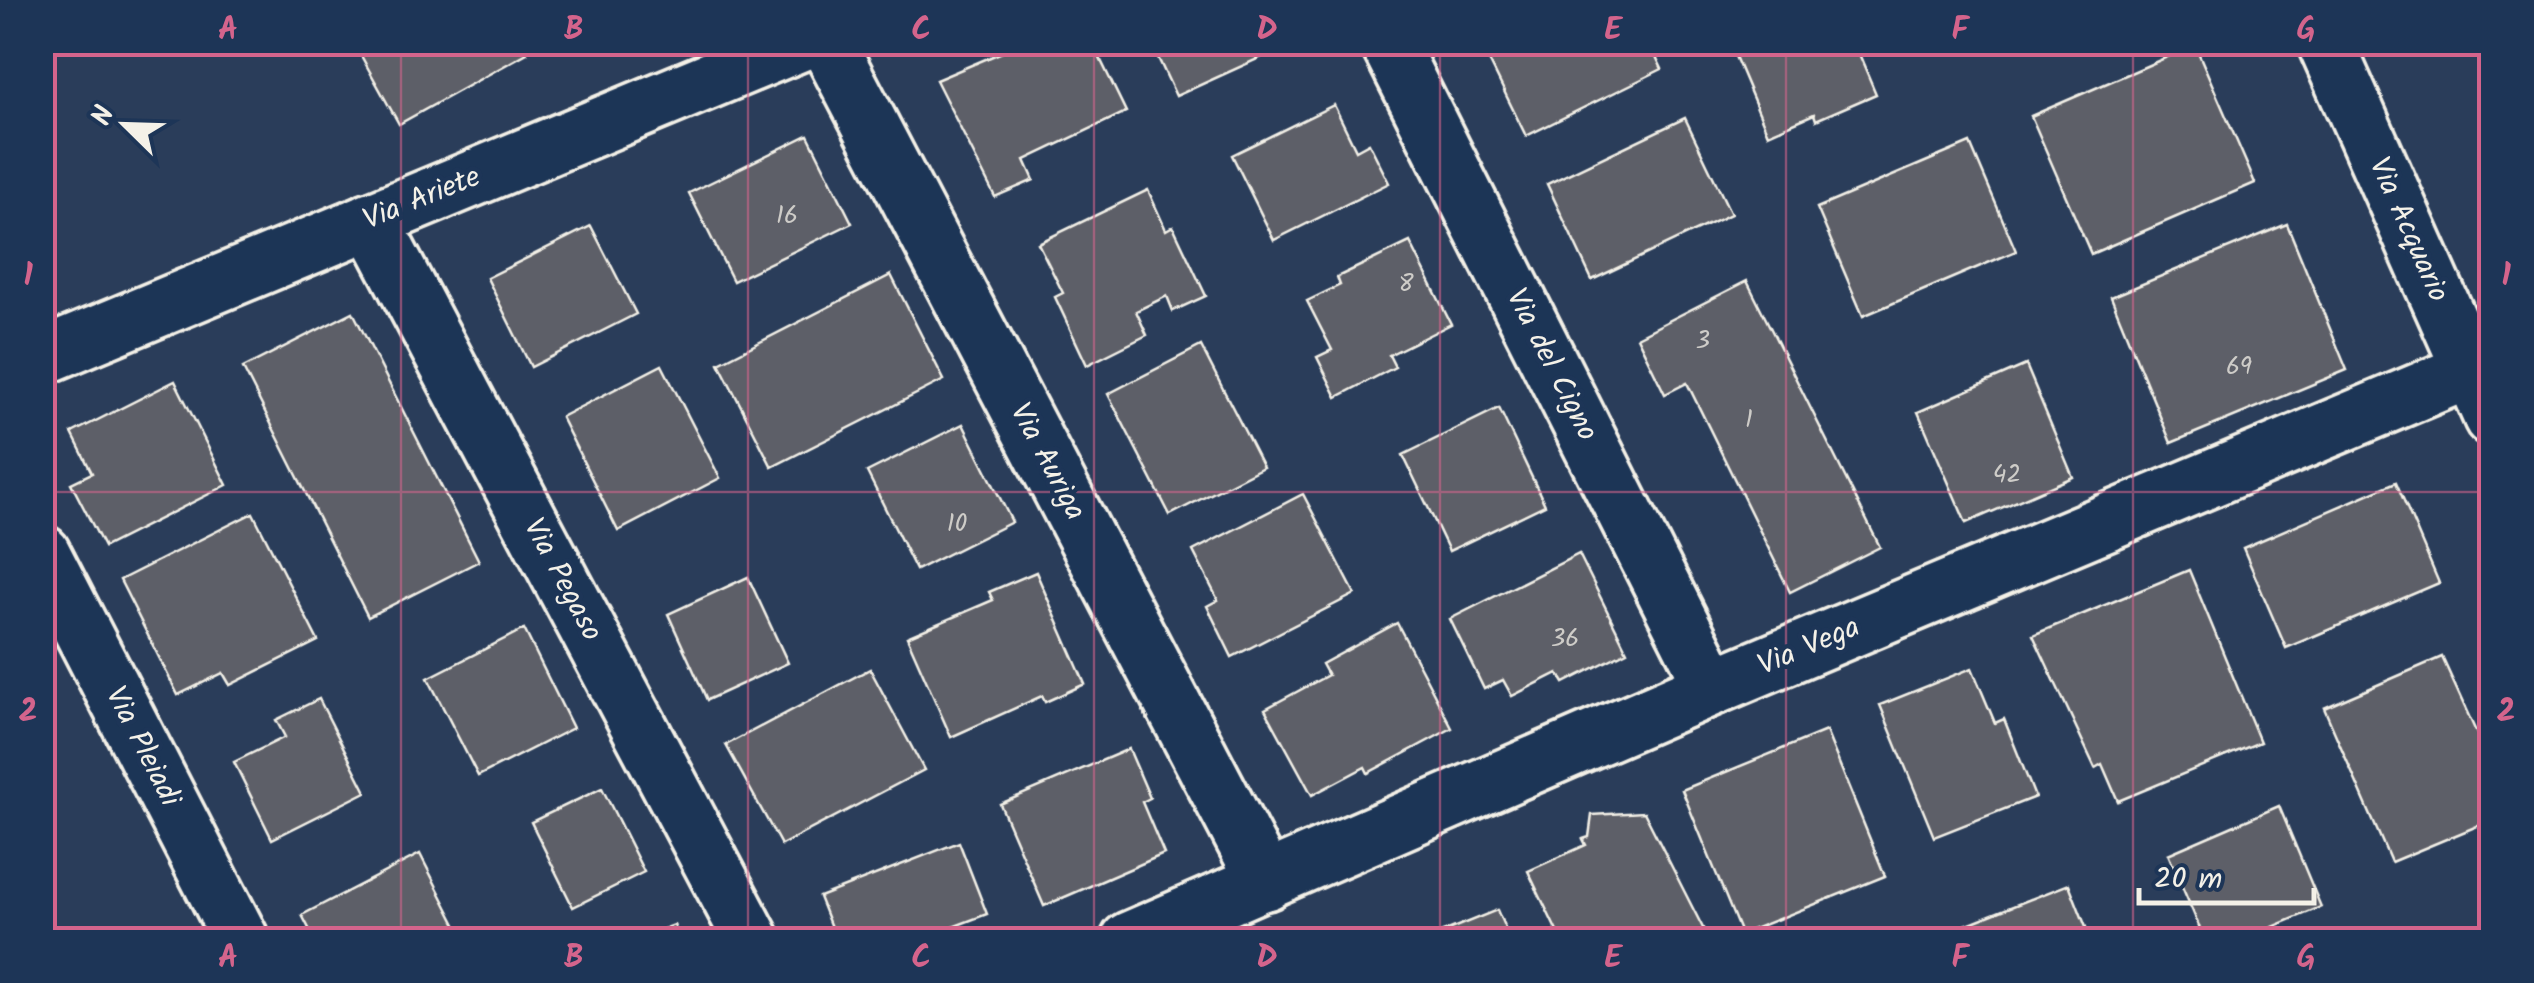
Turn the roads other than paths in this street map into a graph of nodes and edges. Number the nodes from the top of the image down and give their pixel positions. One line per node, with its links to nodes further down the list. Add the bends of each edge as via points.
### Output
1 (802, 42): 5 (street, Via Ariete)
2 (827, 42): 10 (street, Via Auriga)
3 (1388, 42): 9 (street, Via del Cigno)
4 (2325, 42): 7 (street, Via Acquario)
5 (371, 220): 6 (street, Via Ariete); 12 (street, Via Pegaso)
6 (42, 357)
7 (2484, 383): 9 (street, Via Vega)
8 (42, 553): 11 (street, Via Pleiadi)
9 (1713, 687): 10 (street, Via Vega)
10 (1266, 882): 13 (street, Via Vega)
11 (241, 940)
12 (752, 940)
13 (1129, 940)

